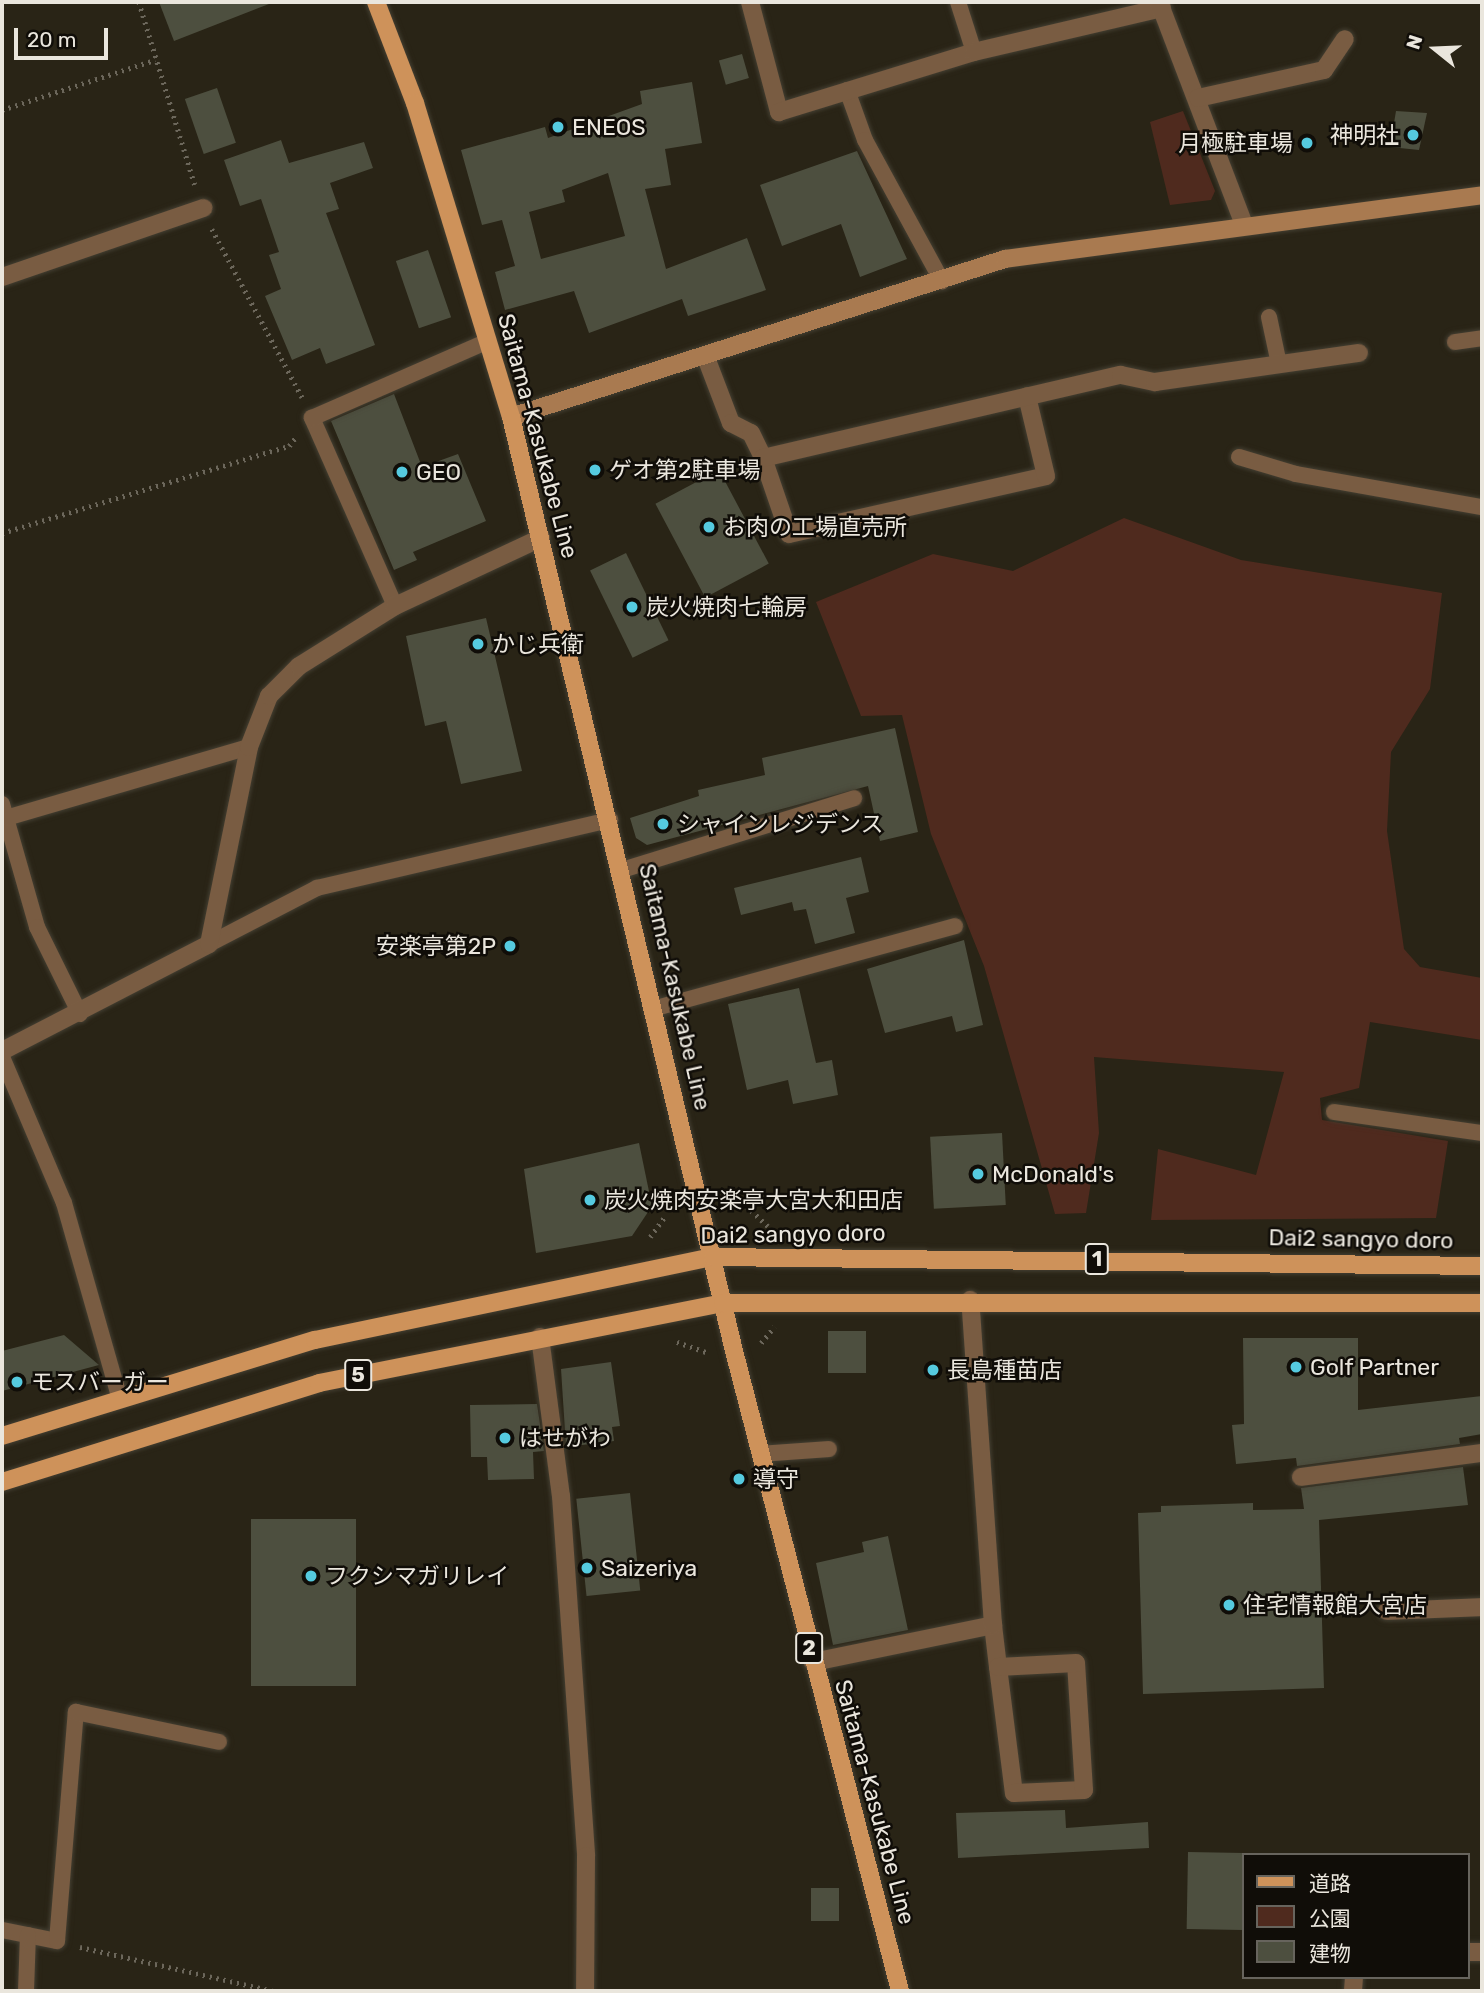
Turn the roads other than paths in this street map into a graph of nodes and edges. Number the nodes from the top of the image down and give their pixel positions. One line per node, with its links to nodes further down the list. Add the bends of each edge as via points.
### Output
1 (376, 2): 16 (main road, Saitama-Kasukabe Line / 2, via 415,103)
2 (750, 2): 7 (street, via 779,112)
3 (958, 2): 6 (lane)
4 (1161, 5): 6 (street); 8 (street)
5 (1345, 38): 8 (street, via 1324,70)
6 (974, 52): 7 (street)
7 (847, 90): 13 (lane, via 865,140)
8 (1198, 98): 11 (street)
9 (1482, 195): 11 (street)
10 (203, 208): 12 (street)
11 (1244, 225): 13 (street, via 1005,259)
12 (2, 277)
13 (942, 281): 19 (street)
14 (1269, 317): 20 (lane)
15 (1482, 338): 17 (lane)
16 (488, 341): 22 (main road, Saitama-Kasukabe Line / 2); 27 (lane, via 312,418)
17 (1454, 342)
18 (1359, 353): 20 (street)
19 (705, 355): 22 (street); 24 (street, via 731,423 751,433)
20 (1279, 364): 21 (street, via 1154,382 1121,375)
21 (1027, 396): 24 (street); 24 (street, via 1046,476 789,534)
22 (511, 416): 26 (main road, Saitama-Kasukabe Line / 2)
23 (1240, 457): 25 (lane, via 1296,474)
24 (762, 458)
25 (1482, 507)
26 (541, 538): 27 (street); 31 (main road, Saitama-Kasukabe Line / 2)
27 (395, 606): 28 (street, via 299,666 269,696)
28 (248, 747): 30 (lane); 34 (street)
29 (854, 798): 32 (lane)
30 (4, 811): 36 (lane, via 37,928)
31 (610, 820): 32 (main road, Saitama-Kasukabe Line / 2); 34 (lane, via 317,888)
32 (622, 870): 35 (main road, Saitama-Kasukabe Line / 2)
33 (955, 926): 35 (lane)
34 (209, 944): 36 (street)
35 (656, 1008): 40 (main road, Saitama-Kasukabe Line / 2)
36 (80, 1014): 37 (street)
37 (2, 1054): 46 (lane, via 64,1203)
38 (1334, 1112): 39 (lane)
39 (1482, 1133)
40 (713, 1257): 41 (main road, Dai2 sangyo doro / 1); 43 (main road, Saitama-Kasukabe Line / 2); 46 (main road, Dai2 sangyo doro / 5, via 315,1340)
41 (1482, 1266)
42 (970, 1300): 43 (main road, 1); 44 (main road, 1); 55 (street)
43 (723, 1303): 45 (main road, 5); 50 (main road, Saitama-Kasukabe Line / 2)
44 (1482, 1303)
45 (540, 1337): 52 (main road, 5, via 234,1406); 62 (street, via 561,1496 586,1856)
46 (119, 1396): 47 (main road, Dai2 sangyo doro / 5)
47 (2, 1436)
48 (829, 1449): 50 (lane)
49 (1482, 1453): 51 (street)
50 (760, 1454): 56 (main road, Saitama-Kasukabe Line / 2)
51 (1301, 1478)
52 (2, 1482)
53 (1482, 1606): 54 (street)
54 (1387, 1611)
55 (992, 1625): 56 (street); 57 (street)
56 (813, 1662): 63 (main road, Saitama-Kasukabe Line / 2)
57 (998, 1667): 57 (street, via 1014,1793 1084,1790 1076,1663)
58 (219, 1742): 60 (lane, via 76,1712 57,1941)
59 (2, 1930): 60 (lane)
60 (28, 1936): 61 (lane)
61 (26, 1991)
62 (585, 1991)
63 (901, 1991)

